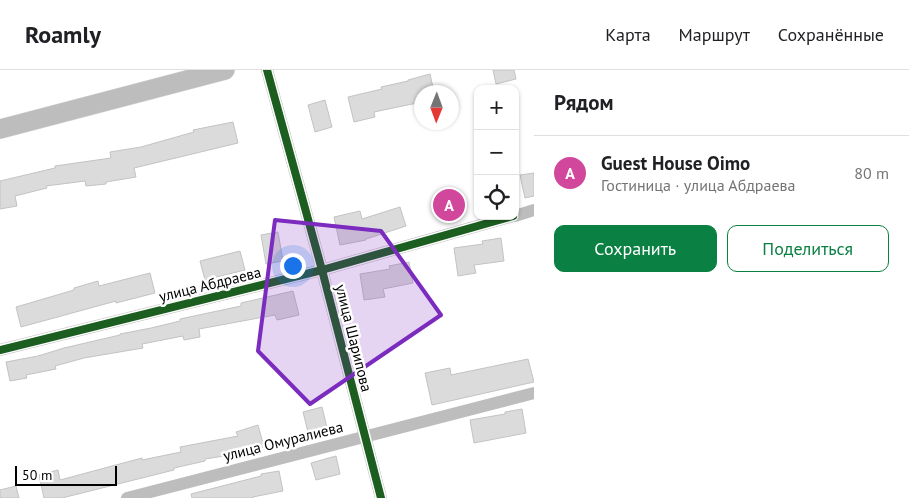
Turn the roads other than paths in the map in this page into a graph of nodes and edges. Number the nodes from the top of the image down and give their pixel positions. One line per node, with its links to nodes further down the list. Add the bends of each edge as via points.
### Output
1 (225, 70): 3 (main road)
2 (267, 70): 7 (street, улица Шарипова)
3 (0, 129)
4 (534, 210): 5 (street, улица Абдраева)
5 (519, 214)
6 (500, 220): 7 (street, улица Абдраева)
7 (322, 270): 8 (street, улица Абдраева); 10 (street, улица Шарипова)
8 (0, 350)
9 (534, 393): 10 (street, улица Омуралиева)
10 (364, 437): 11 (street, улица Омуралиева); 12 (street, улица Шарипова)
11 (127, 498)
12 (381, 498)

